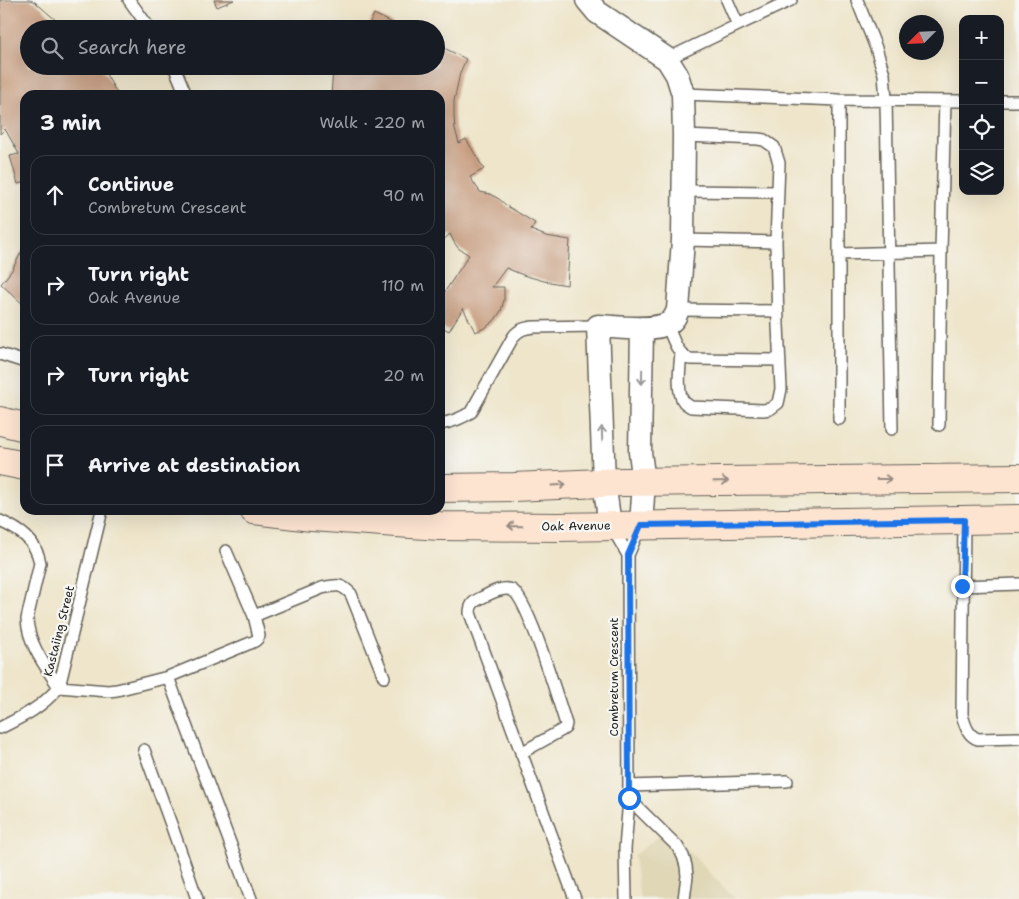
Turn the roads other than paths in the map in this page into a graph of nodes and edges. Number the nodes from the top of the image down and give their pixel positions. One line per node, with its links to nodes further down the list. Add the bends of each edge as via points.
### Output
1 (129, 0): 6 (lane)
2 (587, 0): 8 (street, via 597,12)
3 (727, 0): 7 (lane)
4 (792, 0): 7 (lane)
5 (857, 0): 13 (lane, via 884,74)
6 (144, 20)
7 (738, 25): 8 (lane)
8 (667, 59): 11 (street)
9 (178, 75): 10 (lane)
10 (184, 90)
11 (683, 94): 12 (lane); 18 (street)
12 (839, 100): 13 (lane); 25 (lane)
13 (886, 100): 14 (lane); 24 (lane)
14 (945, 101): 15 (lane); 23 (lane)
15 (959, 101)
16 (1004, 101): 17 (lane)
17 (1019, 101)
18 (684, 136): 19 (street); 20 (lane, via 764,140 774,148 779,163)
19 (684, 191): 20 (lane); 21 (street)
20 (778, 192): 22 (lane)
21 (683, 240): 22 (lane); 27 (street)
22 (776, 242): 26 (lane)
23 (941, 251): 24 (lane); 37 (lane)
24 (889, 253): 25 (lane); 39 (lane)
25 (839, 254): 34 (lane)
26 (778, 311): 27 (lane); 33 (lane)
27 (673, 317): 29 (street); 30 (lane, via 676,345)
28 (598, 326): 29 (street); 36 (lane, via 534,327 516,332 471,412); 43 (street, one-way to 28)
29 (642, 328): 44 (street, one-way to 44, via 640,452)
30 (681, 353): 33 (lane, via 690,359); 33 (lane, via 681,398 691,407 770,409 778,403 781,389)
31 (0, 354): 32 (lane)
32 (20, 360)
33 (779, 360)
34 (838, 420)
35 (0, 421): 38 (street)
36 (445, 423)
37 (939, 425)
38 (20, 426)
39 (892, 429)
40 (0, 461): 41 (street)
41 (20, 465)
42 (1019, 478): 44 (street, one-way to 42)
43 (604, 482): 44 (street); 45 (street, one-way to 43); 51 (street)
44 (644, 482): 52 (street)
45 (445, 488)
46 (101, 515): 60 (lane, Kastaiing Street)
47 (290, 515): 51 (street, Oak Avenue, one-way to 47, via 440,526)
48 (1019, 519): 49 (street, Oak Avenue)
49 (964, 520): 52 (street, Oak Avenue); 56 (lane)
50 (0, 521): 60 (lane, via 29,539 38,556 40,563 27,626 38,654)
51 (610, 525): 52 (street, Oak Avenue); 54 (lane)
52 (641, 525): 54 (lane, Combretum Crescent)
53 (226, 551): 57 (lane)
54 (628, 555): 66 (lane, Combretum Crescent)
55 (1019, 584): 56 (lane)
56 (962, 586): 62 (lane, via 962,715 966,728 972,738)
57 (254, 616): 58 (lane, via 259,636 256,641); 59 (lane, via 322,588 342,586 351,594)
58 (168, 677): 60 (lane, via 108,691); 69 (lane)
59 (384, 677)
60 (59, 686): 61 (lane, Kastaiing Street, via 34,711)
61 (0, 728)
62 (1019, 738)
63 (144, 750): 68 (lane)
64 (521, 753): 64 (lane, via 470,613 473,602 508,588 522,601 566,724 562,730); 70 (lane)
65 (787, 781): 66 (lane)
66 (629, 786): 67 (lane, Combretum Crescent)
67 (629, 798): 71 (lane, Combretum Crescent); 72 (lane, via 677,846 686,866)
68 (197, 899)
69 (250, 899)
70 (575, 899)
71 (626, 899)
72 (684, 899)

